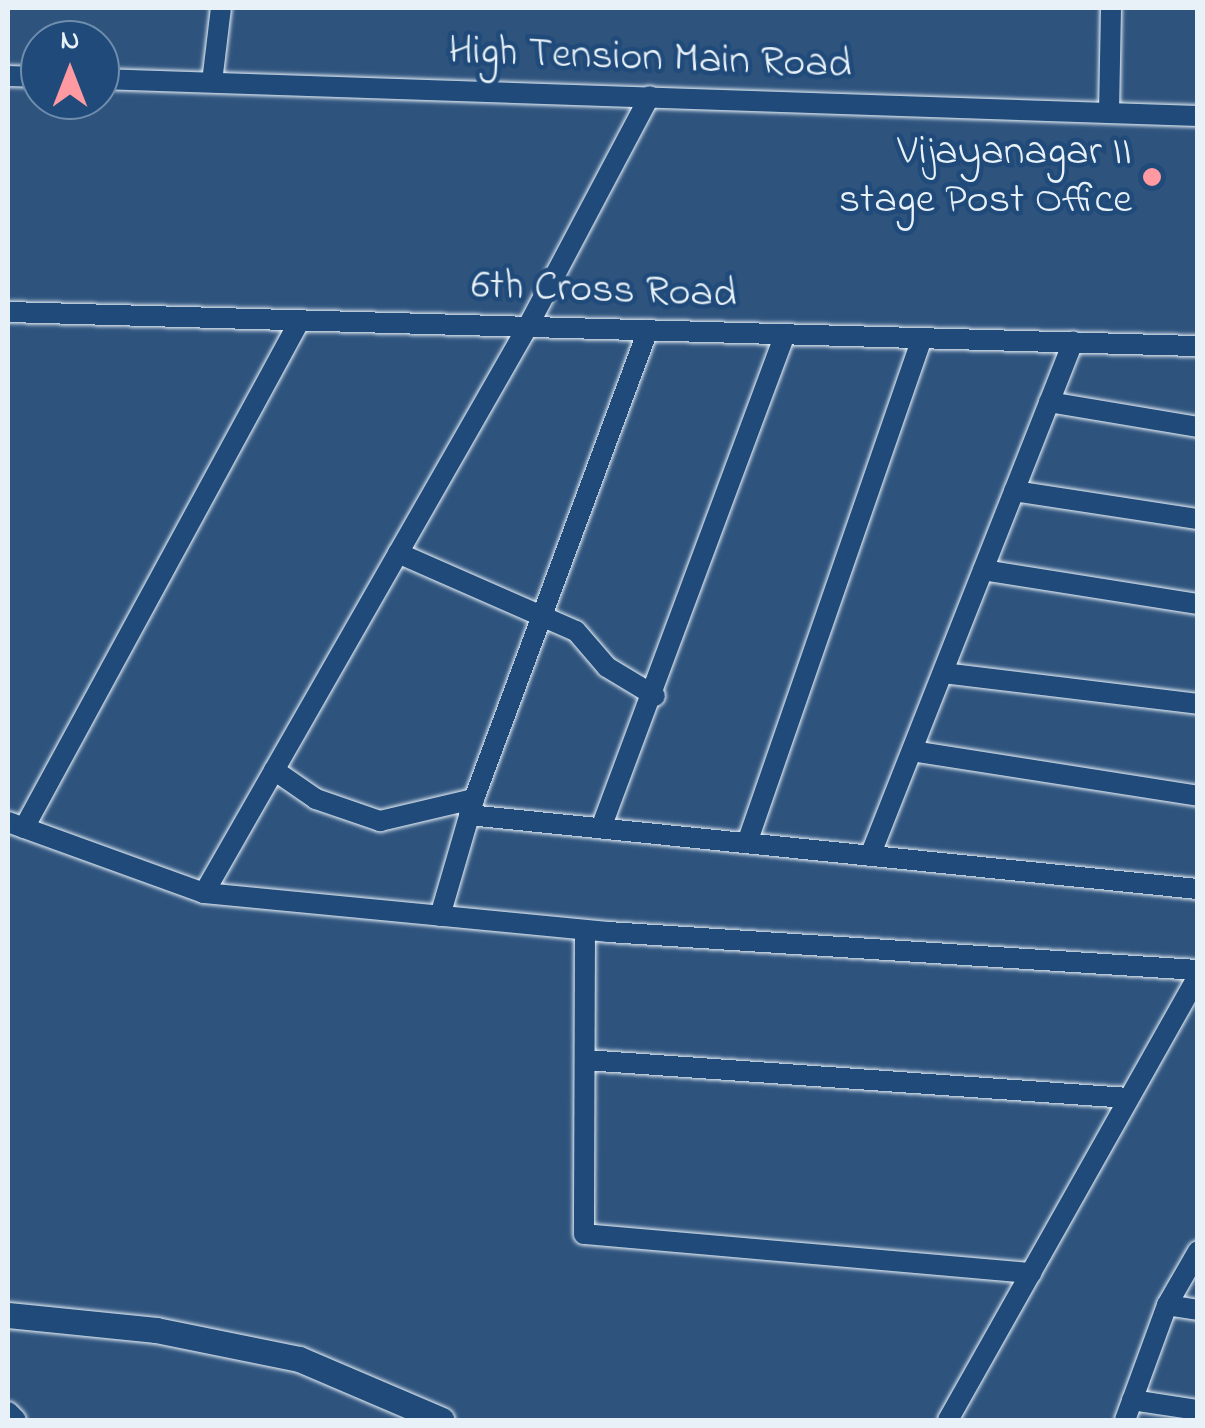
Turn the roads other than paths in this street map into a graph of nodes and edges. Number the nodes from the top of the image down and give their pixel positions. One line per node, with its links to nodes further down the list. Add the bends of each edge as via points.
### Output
1 (221, 8): 4 (street)
2 (1110, 8): 6 (street)
3 (120, 80): 4 (street, High Tension Main Road)
4 (212, 82): 5 (street, High Tension Main Road)
5 (650, 96): 6 (street, High Tension Main Road); 10 (street)
6 (1110, 113): 7 (street, High Tension Main Road)
7 (1198, 116)
8 (8, 312): 9 (street, 6th Cross Road)
9 (300, 320): 10 (street, 6th Cross Road); 31 (street)
10 (528, 326): 11 (street, 6th Cross Road); 20 (street)
11 (648, 330): 12 (street, 6th Cross Road); 23 (street)
12 (785, 334): 13 (street, 6th Cross Road); 25 (street)
13 (922, 338): 14 (street, 6th Cross Road); 33 (street)
14 (1073, 342): 15 (street, 6th Cross Road); 16 (street)
15 (1198, 346)
16 (1049, 402): 17 (street); 18 (street)
17 (1198, 427)
18 (1014, 491): 19 (street); 21 (street)
19 (1198, 519)
20 (398, 554): 23 (street); 28 (street)
21 (983, 570): 22 (street); 24 (street)
22 (1198, 604)
23 (543, 619): 25 (street, via 576,631 607,667); 30 (street)
24 (942, 673): 26 (street); 27 (street)
25 (656, 696): 32 (street)
26 (1198, 704)
27 (912, 750): 29 (street); 34 (street)
28 (274, 770): 30 (street, via 316,799 380,821); 36 (street)
29 (1198, 796)
30 (472, 807): 32 (street); 37 (street)
31 (16, 825): 36 (street)
32 (601, 828): 33 (street)
33 (747, 843): 34 (street)
34 (870, 856): 35 (street)
35 (1198, 889)
36 (204, 893): 37 (street)
37 (440, 916): 38 (street)
38 (585, 930): 39 (street); 40 (street)
39 (1198, 973): 41 (street)
40 (585, 1060): 41 (street); 43 (street, via 584,1234)
41 (1129, 1098): 43 (street)
42 (1198, 1251): 44 (street)
43 (1031, 1272): 52 (street)
44 (1168, 1306): 45 (street); 47 (street)
45 (1198, 1310)
46 (8, 1315): 51 (street, via 156,1330 299,1359)
47 (1128, 1410): 48 (street)
48 (1198, 1410)
49 (8, 1412): 50 (street)
50 (16, 1420)
51 (442, 1420)
52 (948, 1420)

